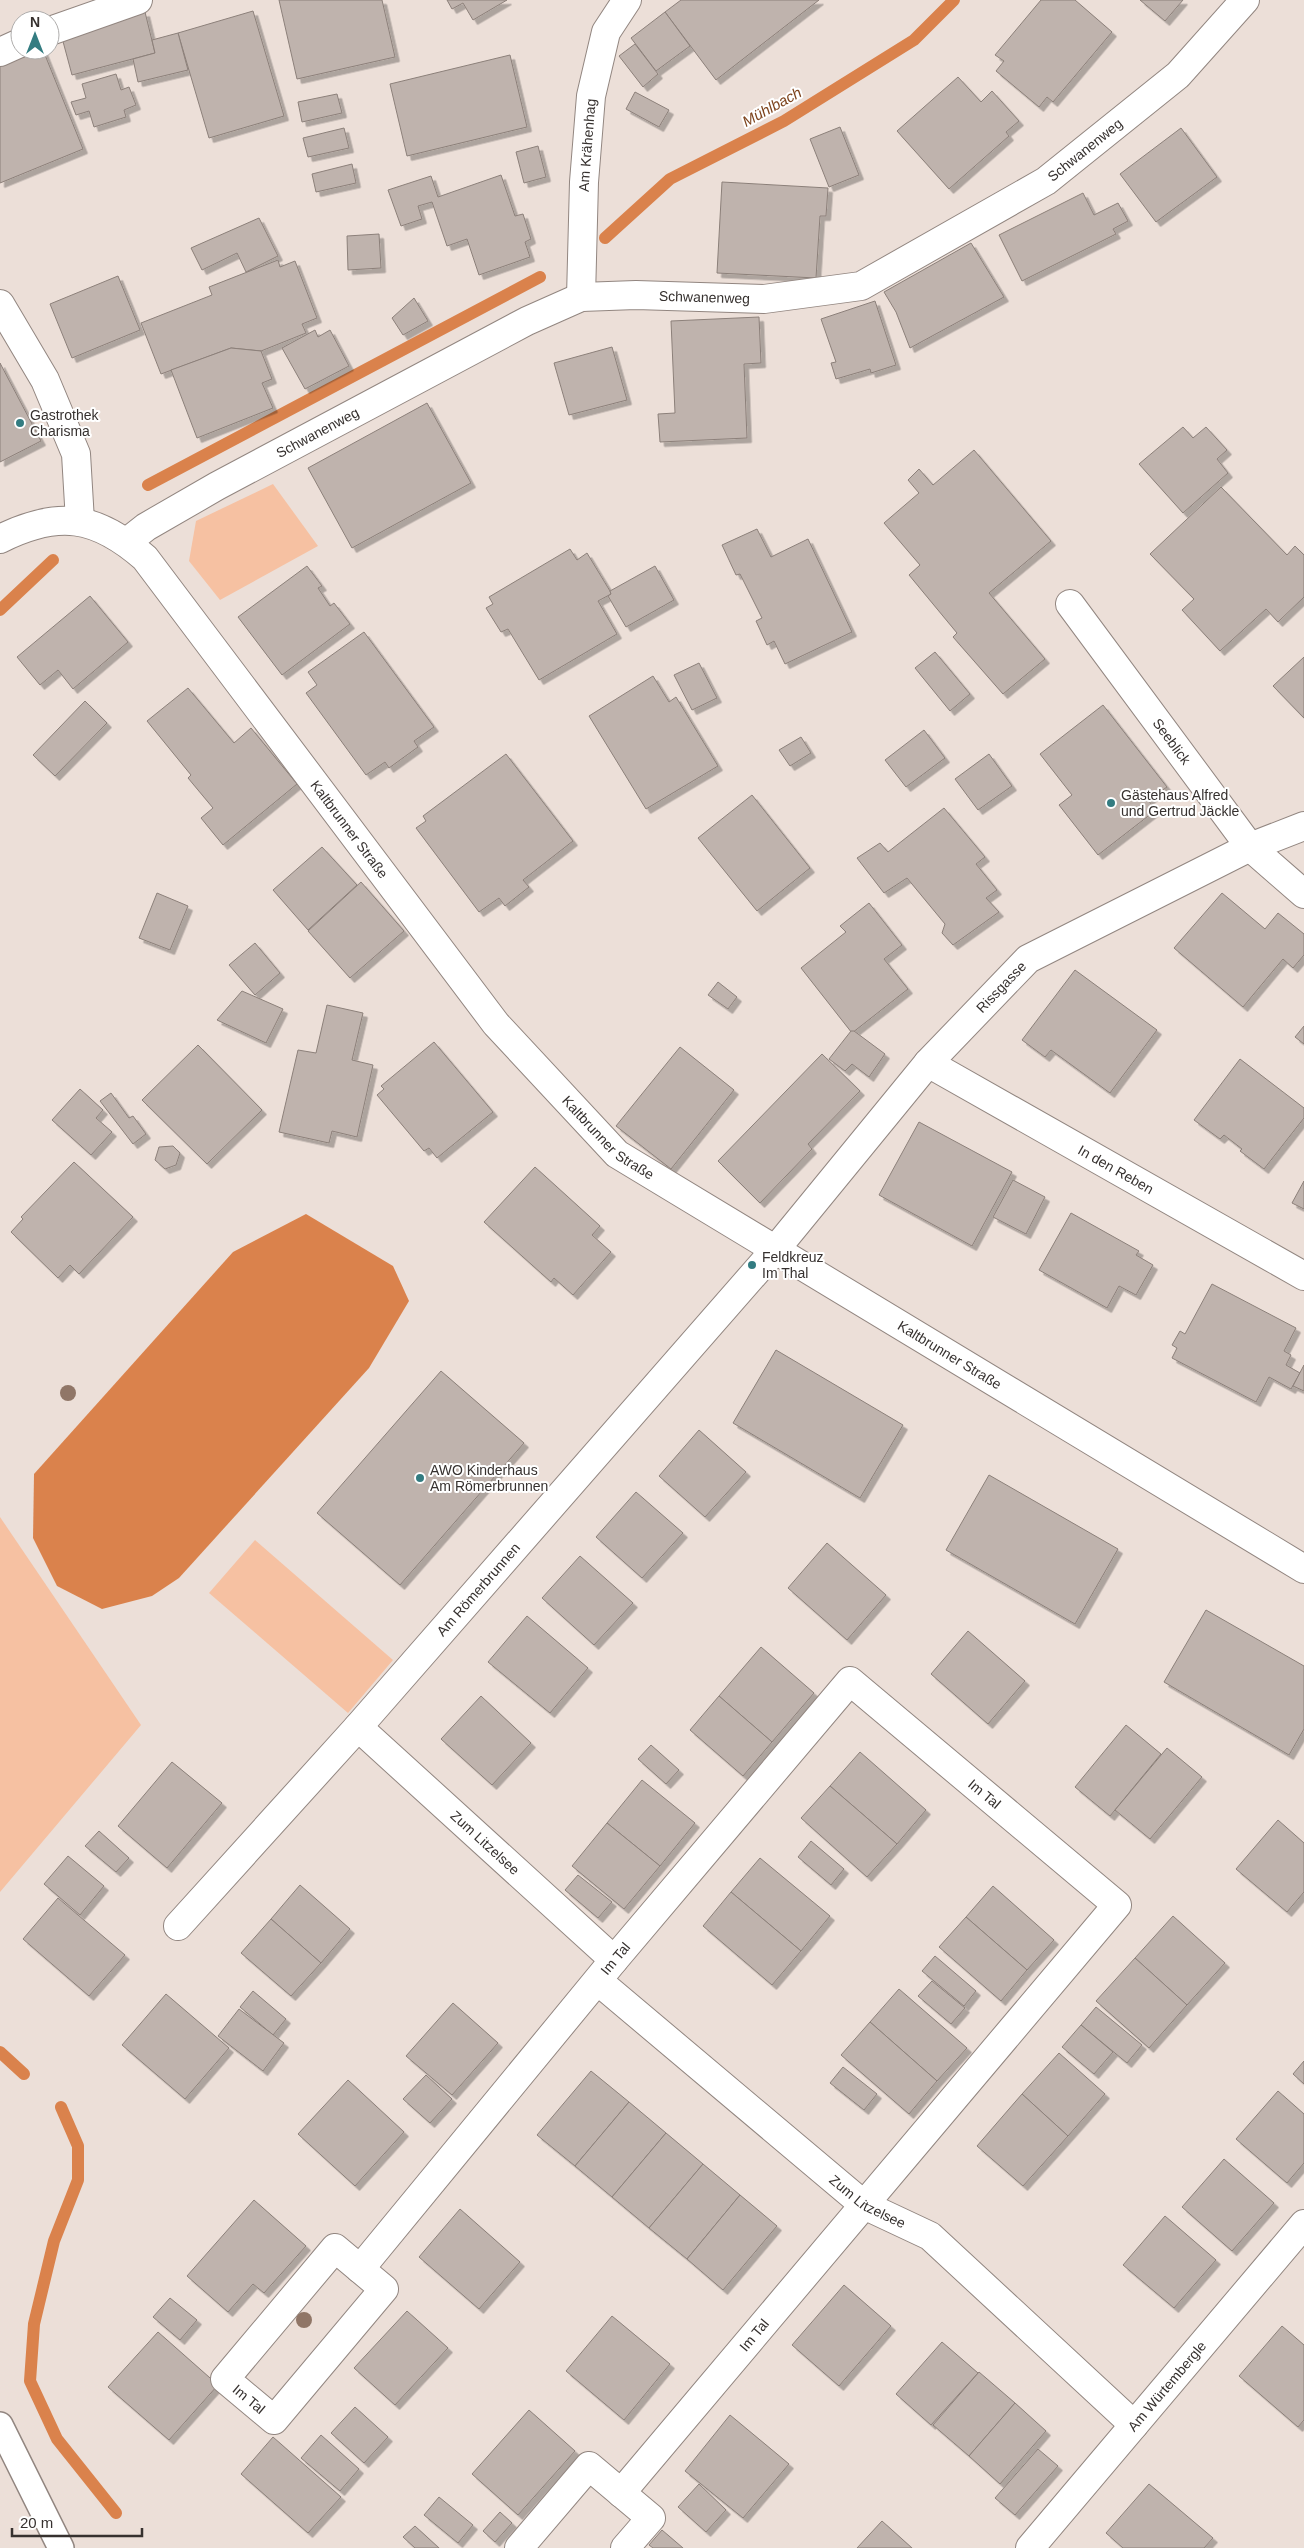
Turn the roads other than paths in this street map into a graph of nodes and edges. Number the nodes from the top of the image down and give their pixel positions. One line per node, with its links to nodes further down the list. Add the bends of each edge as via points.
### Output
1 (138, 0): 4 (street)
2 (627, 0): 5 (street, Am Krähenhag, via 606,32 591,96 584,182)
3 (1245, 0): 5 (street, Schwanenweg, via 1178,75 1046,181 861,286 764,299 636,295)
4 (60, 27)
5 (582, 297): 9 (street, Schwanenweg, via 527,321 217,486 146,527)
6 (0, 304): 7 (street, via 45,380 76,454)
7 (80, 521): 8 (street, Kaltbrunner Straße, via 25,526); 9 (street, Kaltbrunner Straße)
8 (0, 539)
9 (127, 542): 15 (street, Kaltbrunner Straße, via 145,558 496,1024 618,1154)
10 (1070, 604): 12 (street, Seeblick)
11 (1304, 826): 12 (street, Rissgasse)
12 (1250, 847): 13 (street, Seeblick); 14 (street, Rissgasse, via 1028,959)
13 (1304, 894)
14 (928, 1063): 15 (street, Rissgasse); 16 (street, In den Reben)
15 (776, 1250): 17 (street, Kaltbrunner Straße); 18 (street, Am Römerbrunnen)
16 (1304, 1276)
17 (1304, 1569)
18 (358, 1728): 19 (street, Am Römerbrunnen); 20 (street, Zum Litzelsee)
19 (178, 1926)
20 (606, 1970): 21 (street, Zum Litzelsee); 21 (street, Im Tal, via 850,1681 1117,1905); 23 (street, Im Tal)
21 (864, 2205): 25 (street, Zum Litzelsee, via 930,2236); 26 (street, Im Tal)
22 (1304, 2224): 25 (street, Am Würtembergle)
23 (360, 2269): 23 (street, Im Tal, via 335,2248 225,2379 274,2420 384,2289)
24 (0, 2425): 27 (lane)
25 (1134, 2425): 30 (street, Am Würtembergle)
26 (621, 2493): 28 (street, via 589,2466); 29 (street, via 650,2518)
27 (61, 2548)
28 (520, 2548)
29 (625, 2548)
30 (1030, 2548)

